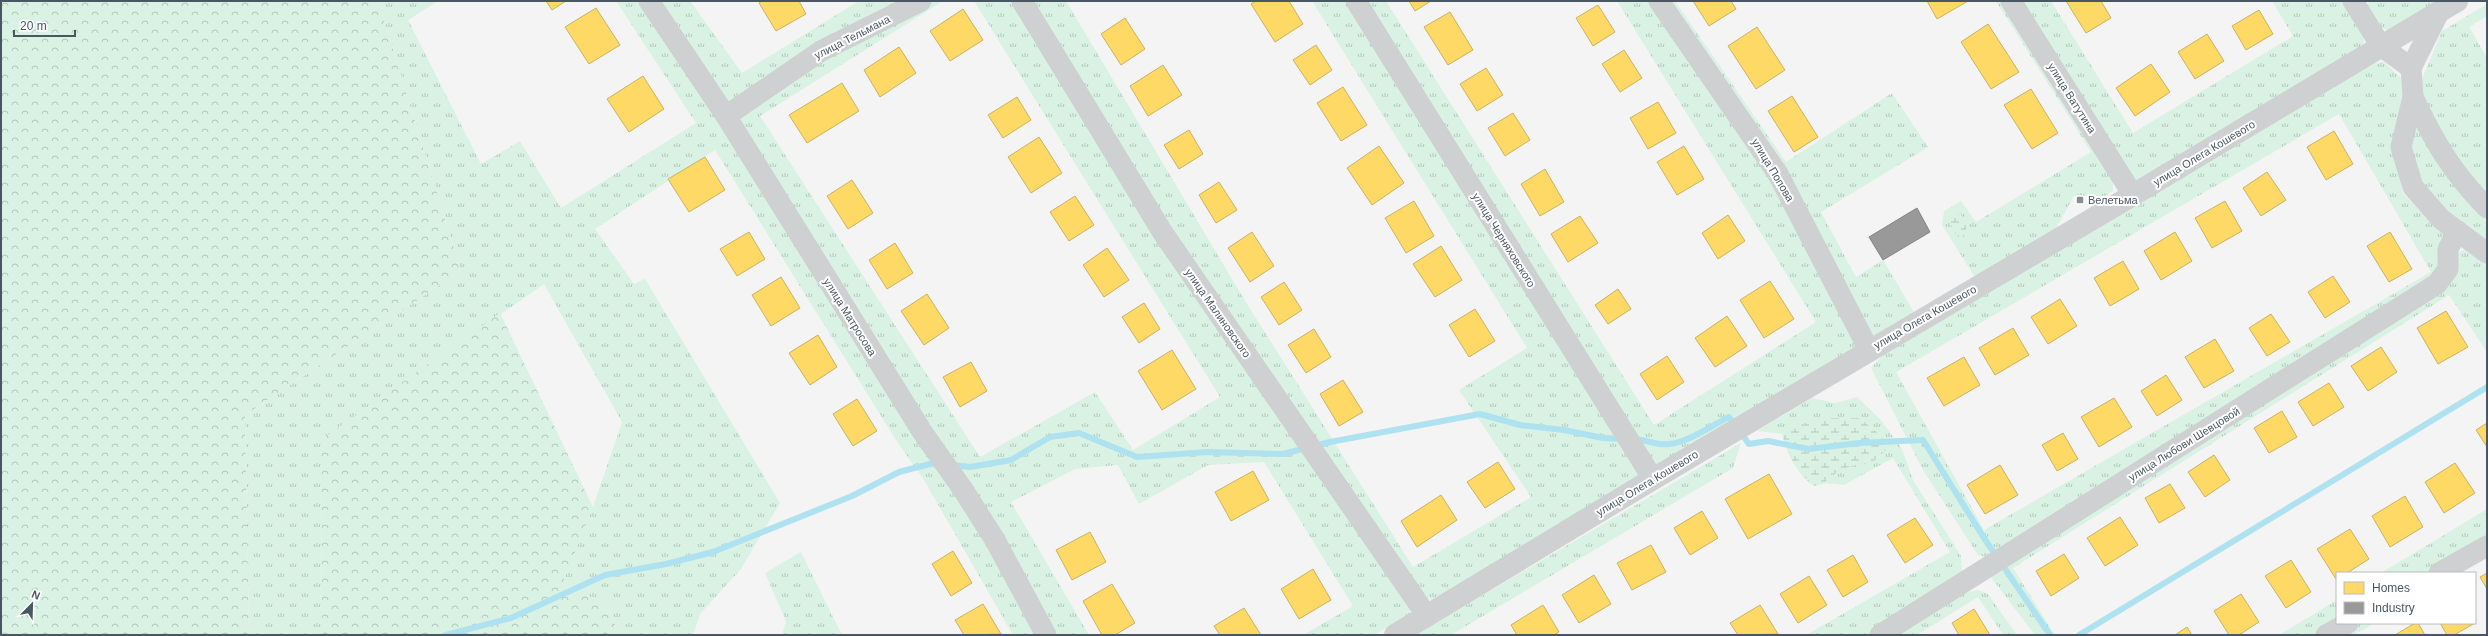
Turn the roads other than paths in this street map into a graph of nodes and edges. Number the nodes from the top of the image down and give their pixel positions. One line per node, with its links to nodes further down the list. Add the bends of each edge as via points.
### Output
1 (649, 1): 12 (street, улица Матросова)
2 (921, 1): 12 (street, улица Тельмана, via 821,51)
3 (1022, 1): 21 (street, улица Малиновского, via 1164,233)
4 (1356, 1): 18 (street, улица Черняховского)
5 (1659, 1): 17 (street, улица Попова, via 1778,174)
6 (2011, 1): 13 (street, улица Ватутина)
7 (2353, 1): 9 (street)
8 (2448, 6): 9 (street, улица Олега Кошевого); 10 (street)
9 (2381, 46): 10 (street); 13 (street, улица Олега Кошевого)
10 (2411, 68): 11 (street)
11 (2413, 97): 14 (street, via 2445,159 2466,187); 15 (street, via 2401,147 2413,187 2441,219)
12 (726, 116): 23 (street, улица Матросова, via 923,433 995,540)
13 (2134, 195): 17 (street, улица Олега Кошевого)
14 (2487, 208)
15 (2458, 232): 16 (street); 25 (street, улица Любови Шевцовой, via 2448,249 2448,269 2437,284)
16 (2487, 253)
17 (1869, 350): 18 (street, улица Олега Кошевого)
18 (1652, 479): 21 (street, улица Олега Кошевого)
19 (2487, 546): 20 (street)
20 (2440, 572)
21 (1427, 616): 24 (street, улица Олега Кошевого)
22 (2346, 624): 26 (street)
23 (1046, 635)
24 (1395, 635)
25 (1880, 635)
26 (2326, 635)

